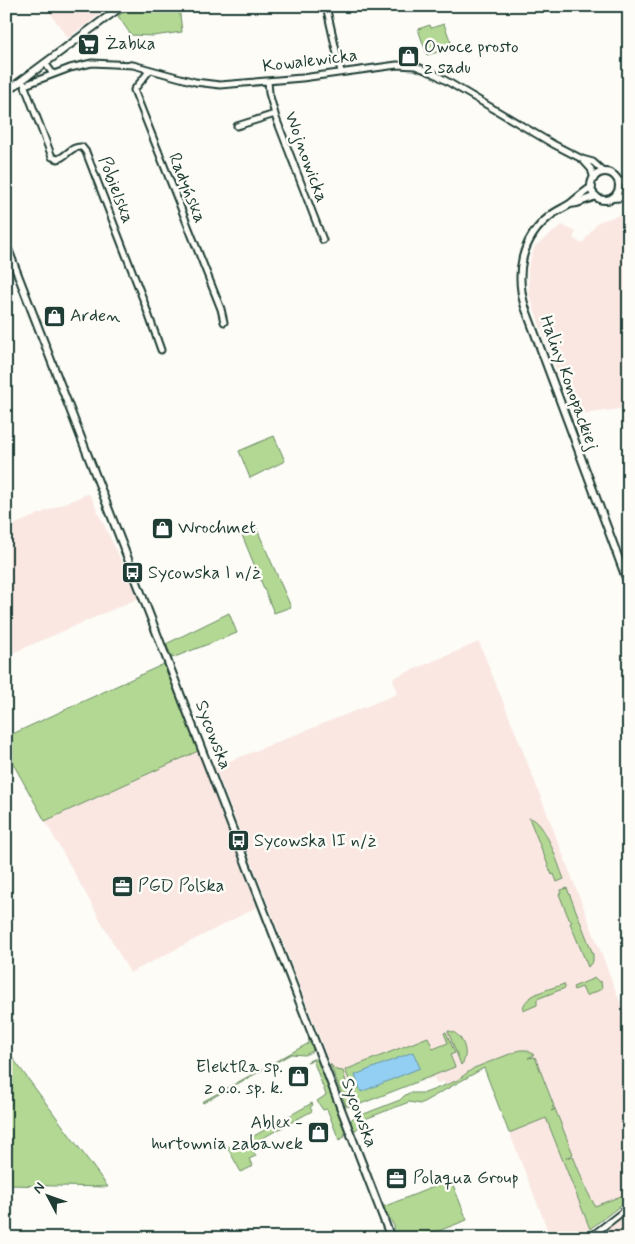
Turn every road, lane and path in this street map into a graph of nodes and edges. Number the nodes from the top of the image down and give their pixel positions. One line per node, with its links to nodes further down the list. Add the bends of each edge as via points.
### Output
1 (122, 6): 3 (street)
2 (326, 6): 5 (street)
3 (45, 63): 6 (street); 8 (street)
4 (150, 70): 6 (street, Kowalewicka, via 97,62); 7 (street, Kowalewicka, via 206,84); 26 (street, Radyńska, via 134,90)
5 (342, 72): 7 (street, Kowalewicka); 12 (street, Kowalewicka, via 401,65 418,67 436,74)
6 (53, 74): 8 (street, Kowalewicka)
7 (268, 81): 10 (street, Wojnowicka)
8 (23, 83): 9 (street); 27 (street, Pobielska, via 52,157 58,160 79,147 86,152)
9 (6, 92)
10 (275, 114): 11 (street); 22 (street, Wojnowicka)
11 (237, 126)
12 (582, 159): 13 (street, Kowalewicka, via 595,163); 14 (street)
13 (604, 172): 14 (street); 15 (street, via 611,173)
14 (594, 179): 17 (street)
15 (618, 180): 16 (street); 20 (street, via 619,190)
16 (629, 183)
17 (592, 187): 18 (street); 21 (street, Haliny Konopackiej)
18 (596, 196): 20 (street, via 604,200); 21 (street, Haliny Konopackiej)
19 (629, 197): 20 (street)
20 (612, 198)
21 (570, 204): 28 (street, Haliny Konopackiej, via 544,222 530,239 521,262 521,290)
22 (323, 240)
23 (6, 244): 24 (street, Sycowska)
24 (13, 262): 25 (street); 30 (street, Sycowska)
25 (6, 266)
26 (224, 322)
27 (161, 350)
28 (629, 586)
29 (629, 1207): 31 (street)
30 (391, 1238)
31 (588, 1238)

